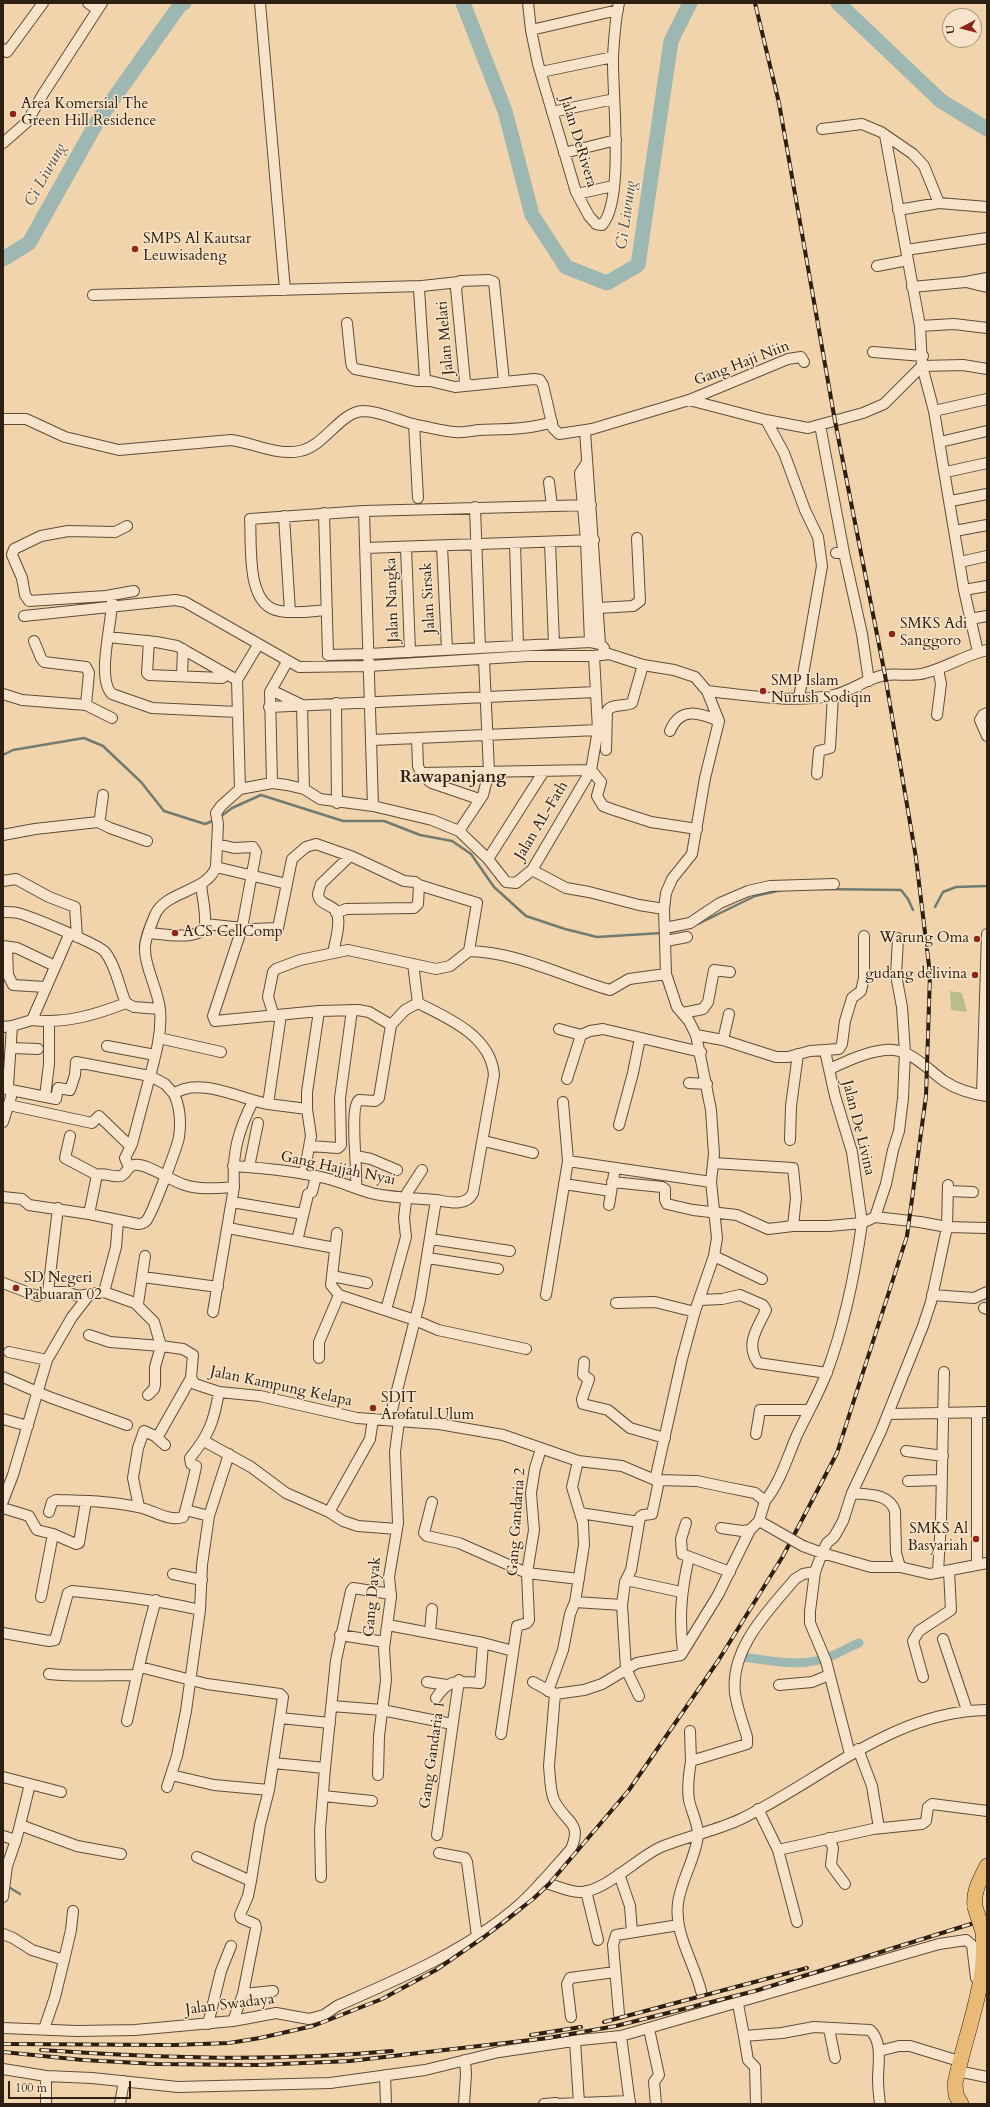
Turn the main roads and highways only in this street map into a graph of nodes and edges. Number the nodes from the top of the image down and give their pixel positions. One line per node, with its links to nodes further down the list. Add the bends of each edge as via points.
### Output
1 (987, 1866): 2 (main road, bridge, via 974,1897 983,1932)
2 (982, 1980): 3 (main road, via 958,2066 955,2084)
3 (960, 2104)

